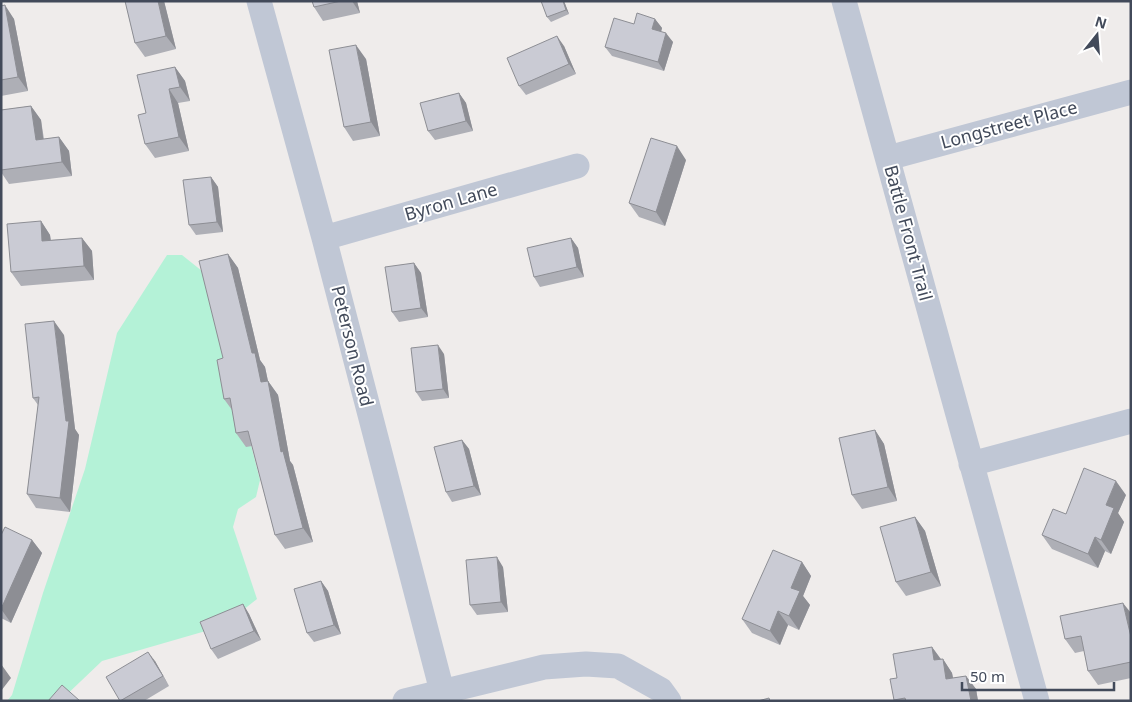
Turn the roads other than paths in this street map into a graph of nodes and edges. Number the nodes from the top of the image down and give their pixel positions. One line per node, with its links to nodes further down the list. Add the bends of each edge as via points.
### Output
1 (259, 1): 6 (street, Peterson Road)
2 (844, 1): 4 (street, Battle Front Trail)
3 (1131, 92): 4 (street, Longstreet Place)
4 (888, 158): 8 (street, Battle Front Trail)
5 (577, 166): 6 (street, Byron Lane)
6 (324, 238): 9 (street, Peterson Road)
7 (1131, 421): 8 (street)
8 (972, 464): 12 (street, Battle Front Trail)
9 (442, 691): 10 (street); 11 (street, via 544,667 586,664 618,666 661,690)
10 (405, 701)
11 (669, 701)
12 (1036, 701)

